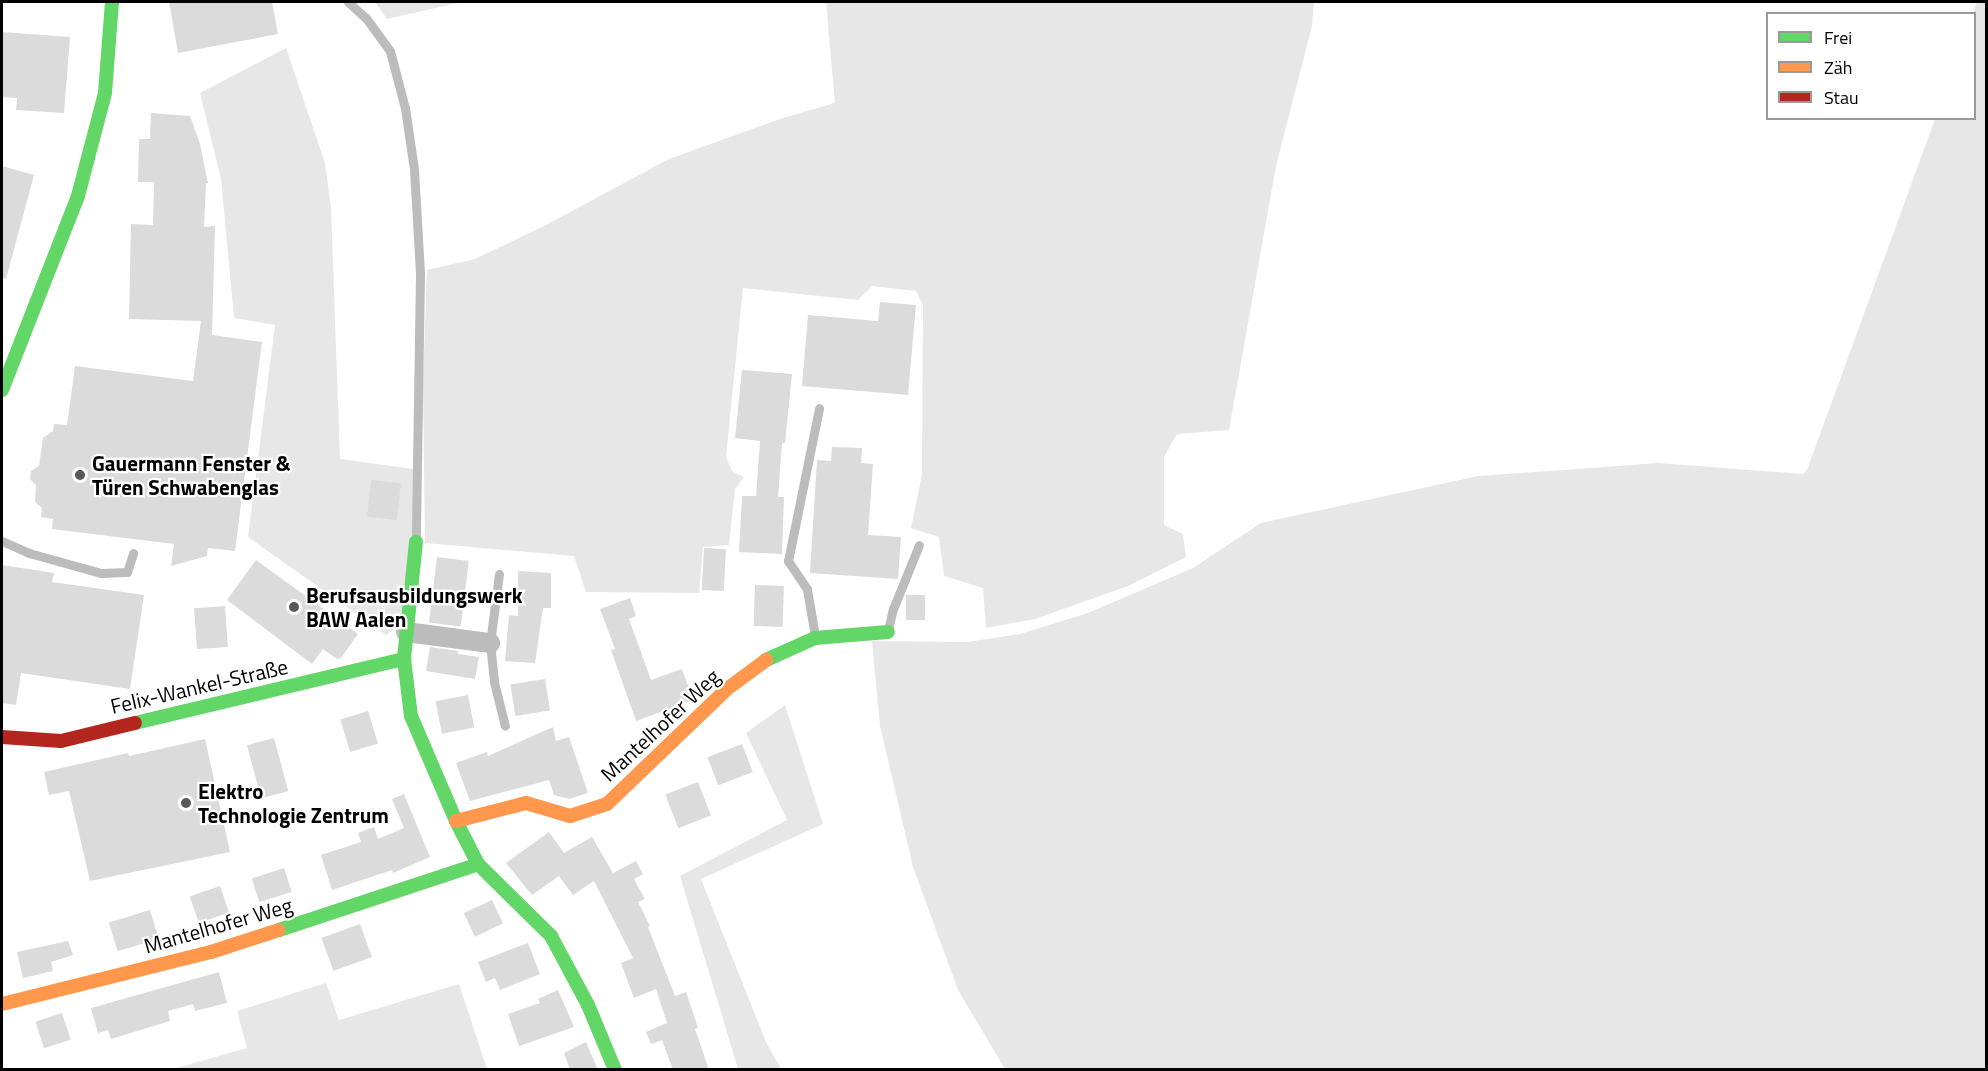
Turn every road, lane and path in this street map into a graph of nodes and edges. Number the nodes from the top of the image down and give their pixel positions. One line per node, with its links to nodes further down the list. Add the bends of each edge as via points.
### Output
1 (112, 2): 3 (street, via 105,93 78,196)
2 (348, 2): 6 (lane, via 366,18 390,51 405,108 414,169 420,274)
3 (2, 390)
4 (819, 408): 12 (lane, via 788,561 807,589)
5 (2, 541): 8 (lane, via 101,573 127,572)
6 (416, 542): 10 (street)
7 (919, 544): 11 (lane)
8 (133, 553)
9 (499, 574): 13 (lane)
10 (406, 632): 13 (street); 14 (street)
11 (888, 632): 12 (street, Mantelhofer Weg)
12 (815, 638): 17 (street, Mantelhofer Weg, via 772,655 727,689 606,804 570,816 526,802)
13 (490, 643): 15 (lane)
14 (404, 659): 16 (street, Felix-Wankel-Straße, via 61,741); 17 (street, via 411,716)
15 (505, 726)
16 (2, 737)
17 (456, 821): 18 (street)
18 (478, 864): 19 (street, Mantelhofer Weg, via 211,952); 20 (street, via 551,936 588,1005)
19 (2, 1004)
20 (615, 1070)

